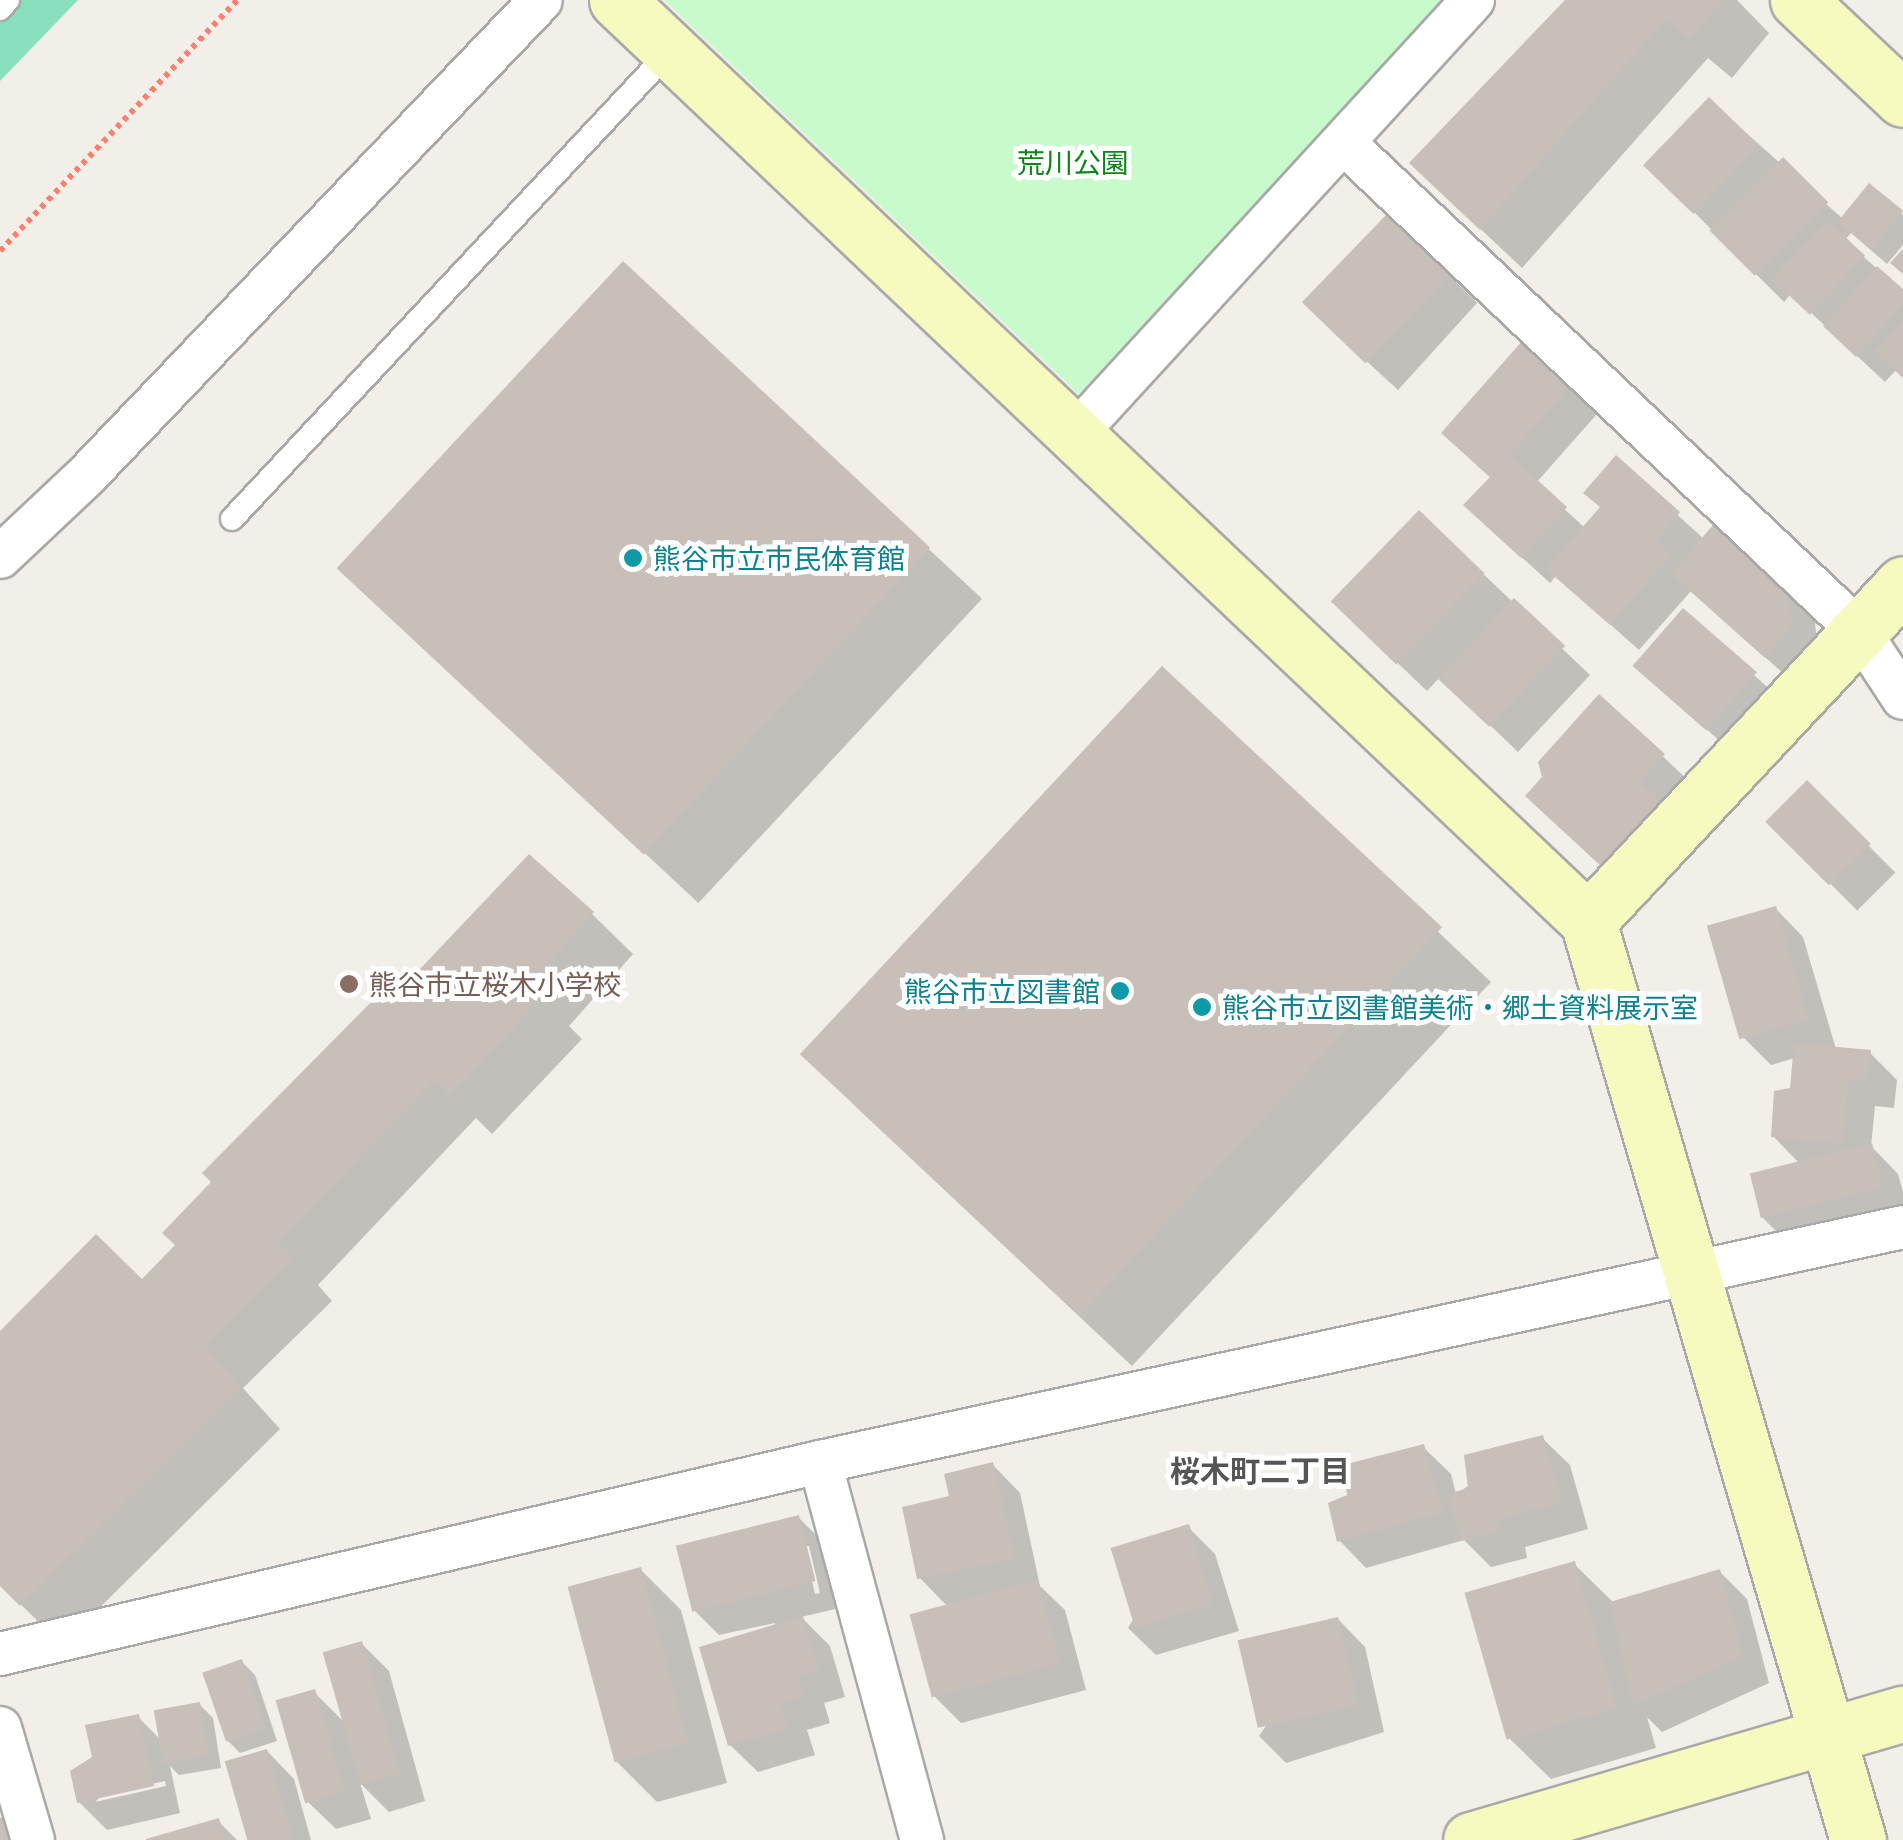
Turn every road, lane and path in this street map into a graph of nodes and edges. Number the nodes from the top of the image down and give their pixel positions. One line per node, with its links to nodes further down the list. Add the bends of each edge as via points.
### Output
1 (8, 0): 7 (lane)
2 (237, 0): 11 (path)
3 (541, 0): 14 (street, via 86,476)
4 (617, 0): 8 (street)
5 (1472, 0): 10 (street)
6 (1798, 0): 9 (street)
7 (0, 8)
8 (671, 50): 12 (street); 13 (lane)
9 (1903, 99)
10 (1344, 142): 12 (street); 16 (street)
11 (0, 251)
12 (1077, 432): 18 (street)
13 (232, 519)
14 (0, 556)
15 (1903, 584): 16 (street)
16 (1859, 631): 17 (street); 18 (street)
17 (1903, 698)
18 (1588, 921): 20 (street)
19 (1903, 1227): 20 (street)
20 (1697, 1275): 21 (street); 25 (street)
21 (820, 1462): 22 (street); 27 (street)
22 (0, 1654)
23 (1903, 1714): 25 (street)
24 (0, 1728): 26 (street)
25 (1828, 1735): 28 (street); 29 (street)
26 (33, 1840)
27 (922, 1840)
28 (1471, 1840)
29 (1858, 1840)

